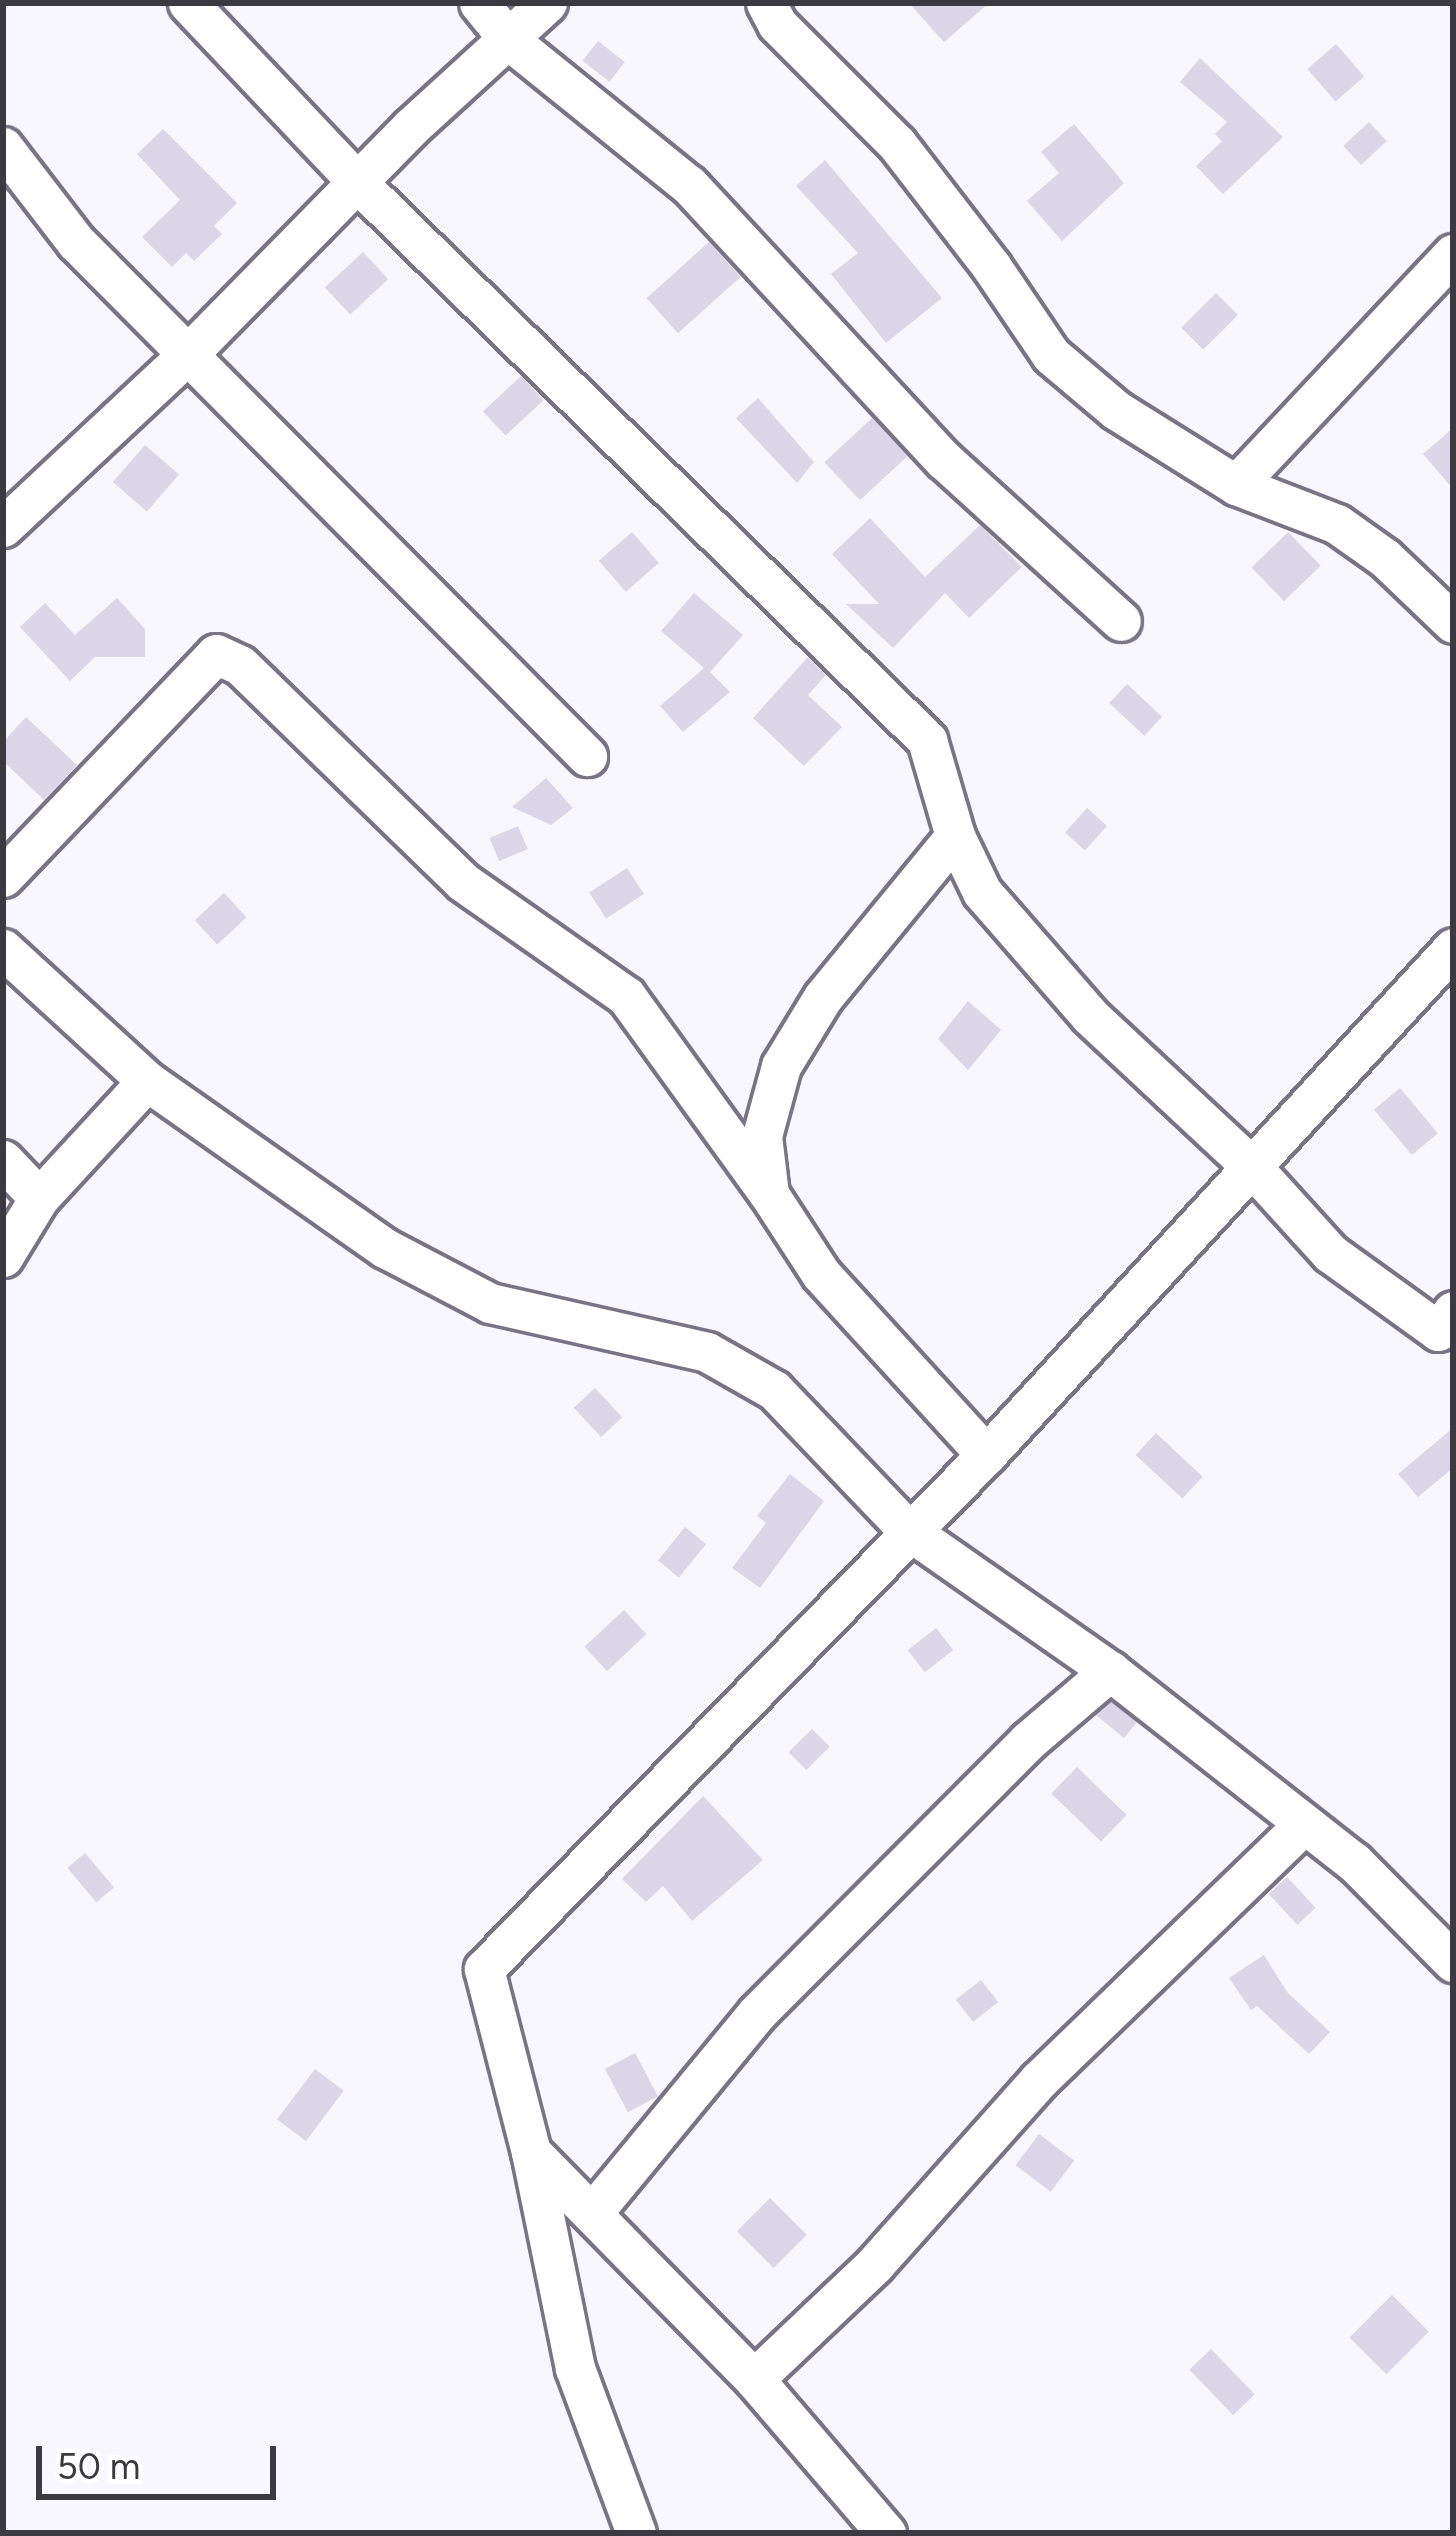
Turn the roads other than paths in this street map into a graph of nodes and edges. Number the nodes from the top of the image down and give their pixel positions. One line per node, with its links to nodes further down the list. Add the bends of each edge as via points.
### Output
1 (188, 3): 7 (street)
2 (479, 3): 5 (street)
3 (547, 3): 5 (street)
4 (766, 3): 10 (street, via 777,24 897,144 1051,355 1116,410)
5 (509, 40): 7 (street); 12 (street, via 689,185 944,460)
6 (3, 147): 9 (street, via 76,242)
7 (358, 182): 9 (street); 15 (street, via 927,740)
8 (1453, 254): 10 (street)
9 (188, 355): 11 (street); 14 (street)
10 (1236, 485): 13 (street, via 1337,524)
11 (11, 504)
12 (1121, 621)
13 (1453, 623)
14 (587, 756)
15 (956, 836): 21 (street, via 982,892 1028,949); 22 (street, via 823,997 781,1066 762,1136)
16 (3, 877): 22 (street, via 216,654 240,664 463,882 626,996)
17 (1453, 948): 21 (street)
18 (3, 949): 19 (street)
19 (147, 1081): 23 (street); 27 (street, via 385,1248 490,1303 707,1352 774,1390)
20 (3, 1160): 23 (street)
21 (1253, 1168): 25 (street, via 1330,1253); 26 (street)
22 (769, 1195): 26 (street, via 821,1274)
23 (39, 1198): 24 (street)
24 (3, 1257)
25 (1448, 1329)
26 (986, 1455): 27 (street)
27 (908, 1530): 28 (street); 31 (street, via 484,1969)
28 (1110, 1671): 29 (street); 32 (street, via 1028,1741 757,2013)
29 (1304, 1824): 30 (street); 33 (street, via 1039,2080 875,2264)
30 (1453, 1961)
31 (531, 2152): 32 (street); 34 (street, via 574,2368)
32 (593, 2212): 33 (street)
33 (754, 2379): 35 (street)
34 (636, 2533)
35 (886, 2533)

